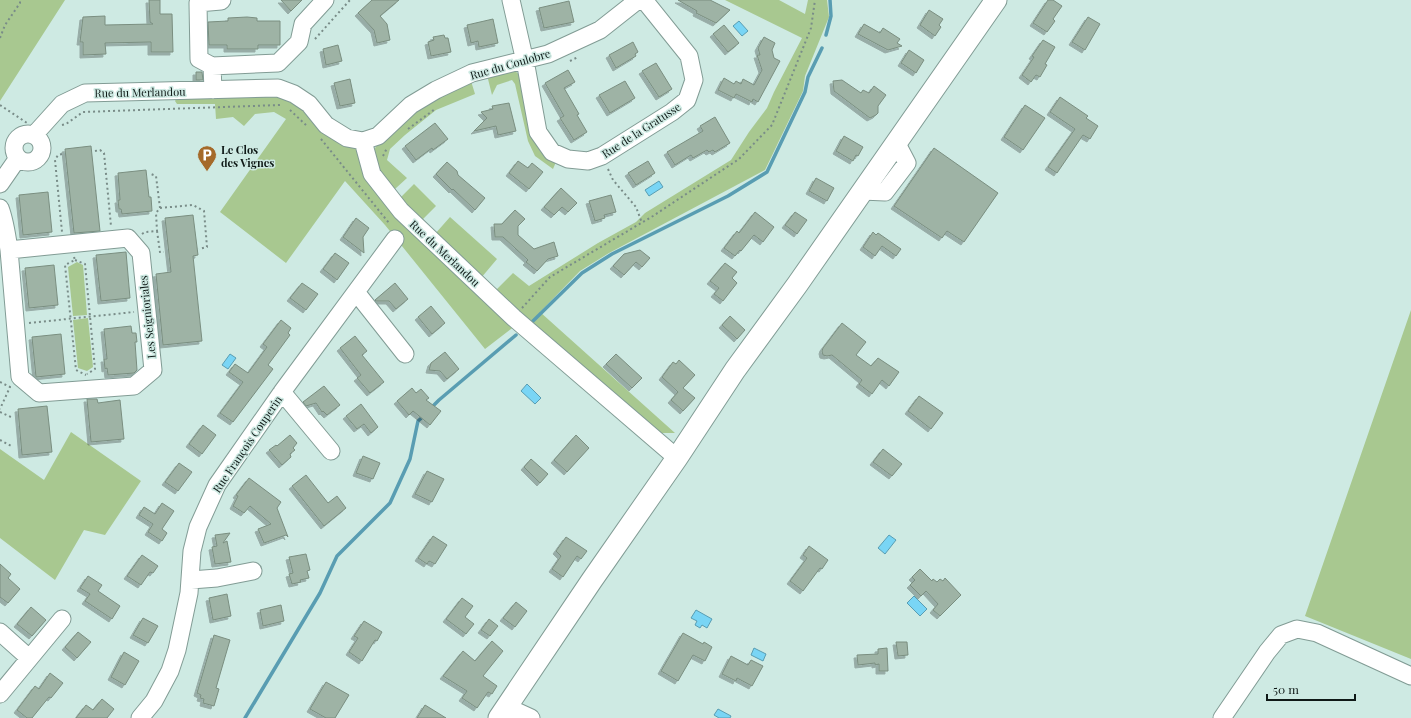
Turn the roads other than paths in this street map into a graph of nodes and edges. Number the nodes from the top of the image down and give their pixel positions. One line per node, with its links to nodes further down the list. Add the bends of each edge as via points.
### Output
1 (222, 0): 7 (street)
2 (325, 0): 9 (street, via 303,24 299,42 278,63)
3 (511, 0): 8 (street, Rue de la Gratusse)
4 (638, 0): 8 (street, Rue du Coulobre, via 600,30 548,54)
5 (644, 0): 8 (street, Rue de la Gratusse, via 689,56 694,80 687,100 602,156 588,161 568,159 552,152 538,132)
6 (996, 0): 20 (main road)
7 (198, 1): 9 (street, via 199,59)
8 (525, 60): 11 (street, Rue du Coulobre, via 472,73 436,90 411,105 378,136)
9 (212, 66): 10 (street)
10 (213, 90): 11 (street, Rue du Merlandou, via 278,88 294,94 309,104 326,125 347,138); 12 (street, Rue du Merlandou, via 85,93 62,104 39,129 43,146 35,161 22,161 18,158)
11 (362, 141): 20 (street, Rue du Merlandou, via 372,174 401,211 514,318)
12 (0, 184)
13 (0, 208): 15 (street, Les Seignioriales, via 4,218)
14 (392, 231): 16 (street, Rue François Couperin)
15 (8, 250): 15 (street, Les Seignioriales, via 70,249 128,238 141,253 153,370 134,386 86,382 39,393 20,377)
16 (356, 292): 17 (street); 18 (street, Rue François Couperin)
17 (405, 354)
18 (282, 392): 19 (street); 22 (street, Rue François Couperin, via 217,486 207,506 192,551)
19 (331, 451)
20 (677, 458): 28 (main road)
21 (254, 572): 22 (street)
22 (191, 580): 29 (street, Rue François Couperin, via 177,650 170,671 154,701)
23 (62, 619): 25 (street)
24 (0, 632): 25 (street)
25 (29, 658): 27 (street)
26 (1411, 676): 31 (street, via 1317,633 1297,629 1281,635)
27 (0, 694)
28 (503, 712): 30 (street)
29 (140, 718)
30 (531, 718)
31 (1222, 718)

